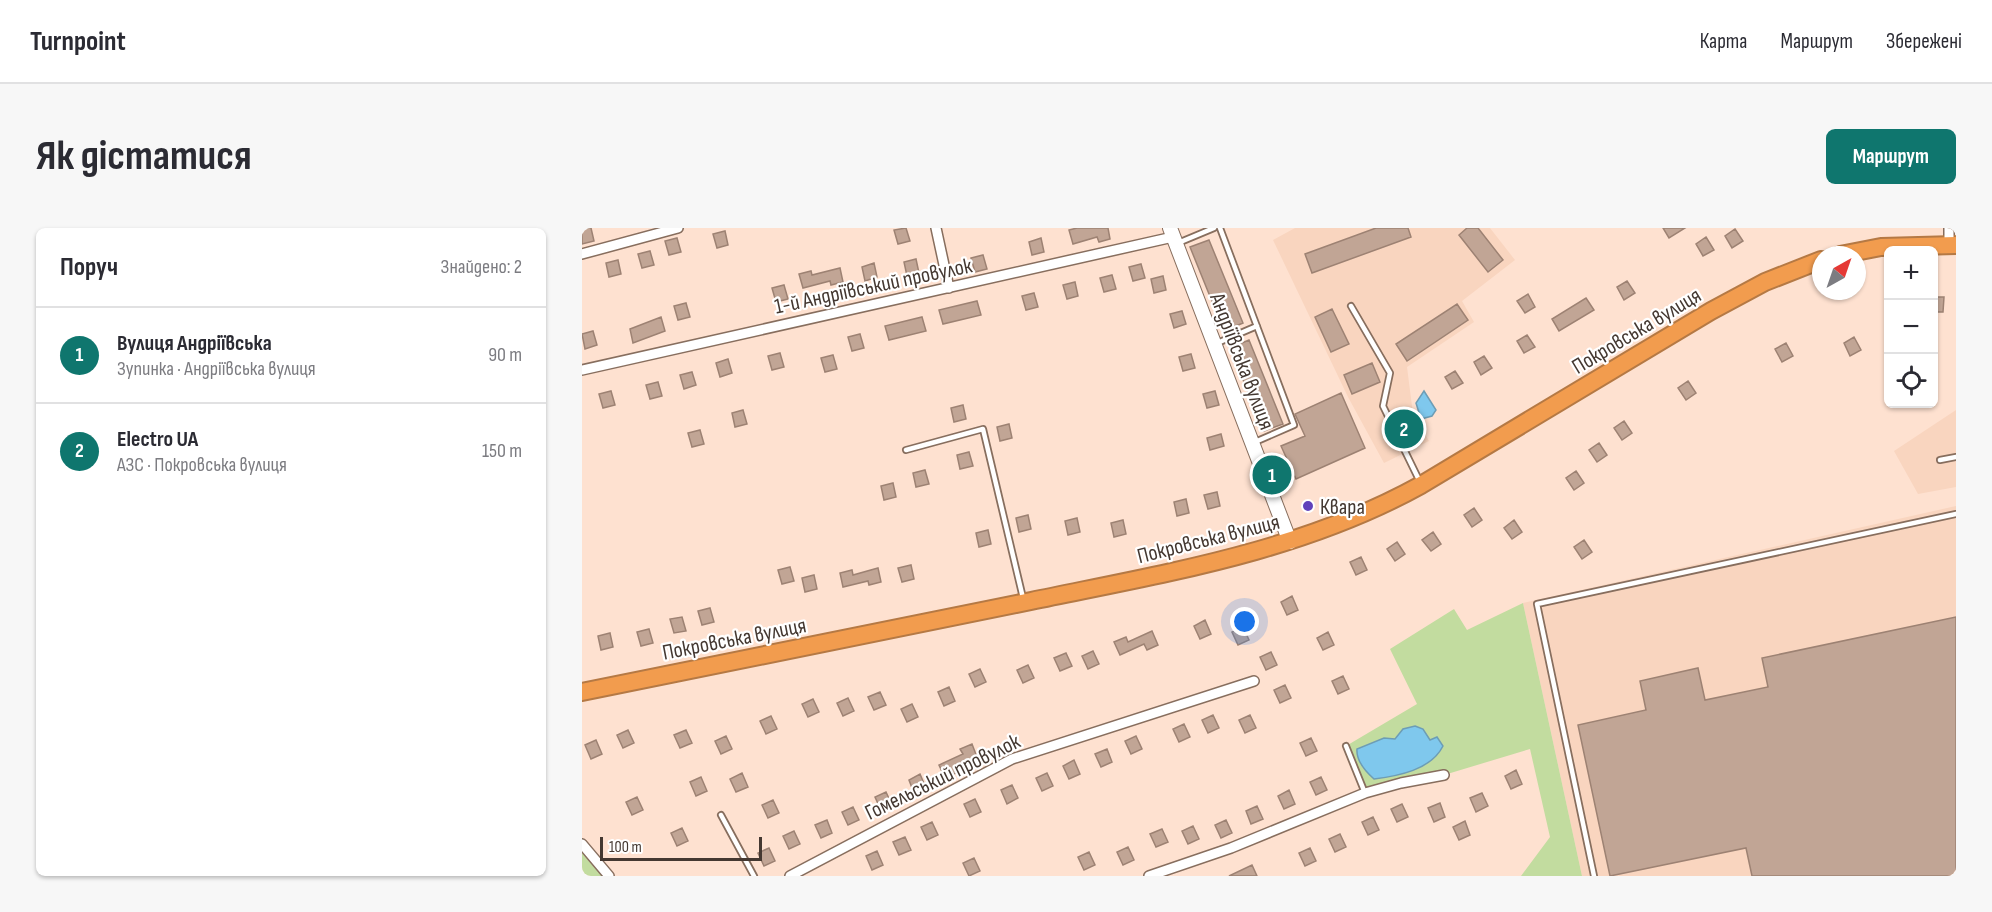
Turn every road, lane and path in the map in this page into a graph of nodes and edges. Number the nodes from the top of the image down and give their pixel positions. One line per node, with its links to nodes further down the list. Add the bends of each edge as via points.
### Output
1 (678, 228): 8 (street)
2 (936, 228): 10 (street)
3 (1214, 228): 5 (lane)
4 (1220, 228): 12 (lane)
5 (1173, 236): 10 (street, 1-й Андріївський провулок); 13 (street, Андріївська вулиця)
6 (1951, 239): 7 (highway)
7 (1866, 251)
8 (582, 254)
9 (1812, 264): 19 (highway, Покровська вулиця, via 1765,282 1711,311)
10 (949, 288): 14 (street, 1-й Андріївський провулок)
11 (1351, 306): 19 (lane, via 1390,373 1383,406)
12 (1257, 326): 13 (lane); 15 (lane, via 1294,425)
13 (1214, 345): 15 (street, Андріївська вулиця)
14 (582, 370)
15 (1252, 443): 21 (street, Андріївська вулиця)
16 (906, 450): 22 (lane, via 983,429)
17 (1956, 457): 18 (lane)
18 (1940, 460)
19 (1421, 484): 21 (highway, Покровська вулиця, via 1378,508)
20 (1956, 514): 34 (lane, via 1537,604)
21 (1290, 542): 22 (highway, Покровська вулиця, via 1219,562)
22 (1024, 602): 24 (highway, Покровська вулиця)
23 (1254, 681): 32 (street, Гомельський провулок, via 1012,759)
24 (582, 691)
25 (1346, 747): 27 (lane)
26 (1444, 775): 27 (street)
27 (1365, 793): 33 (street, via 1231,848)
28 (721, 815): 31 (lane)
29 (582, 844): 30 (street)
30 (609, 876)
31 (754, 876)
32 (790, 876)
33 (1149, 876)
34 (1594, 876)

